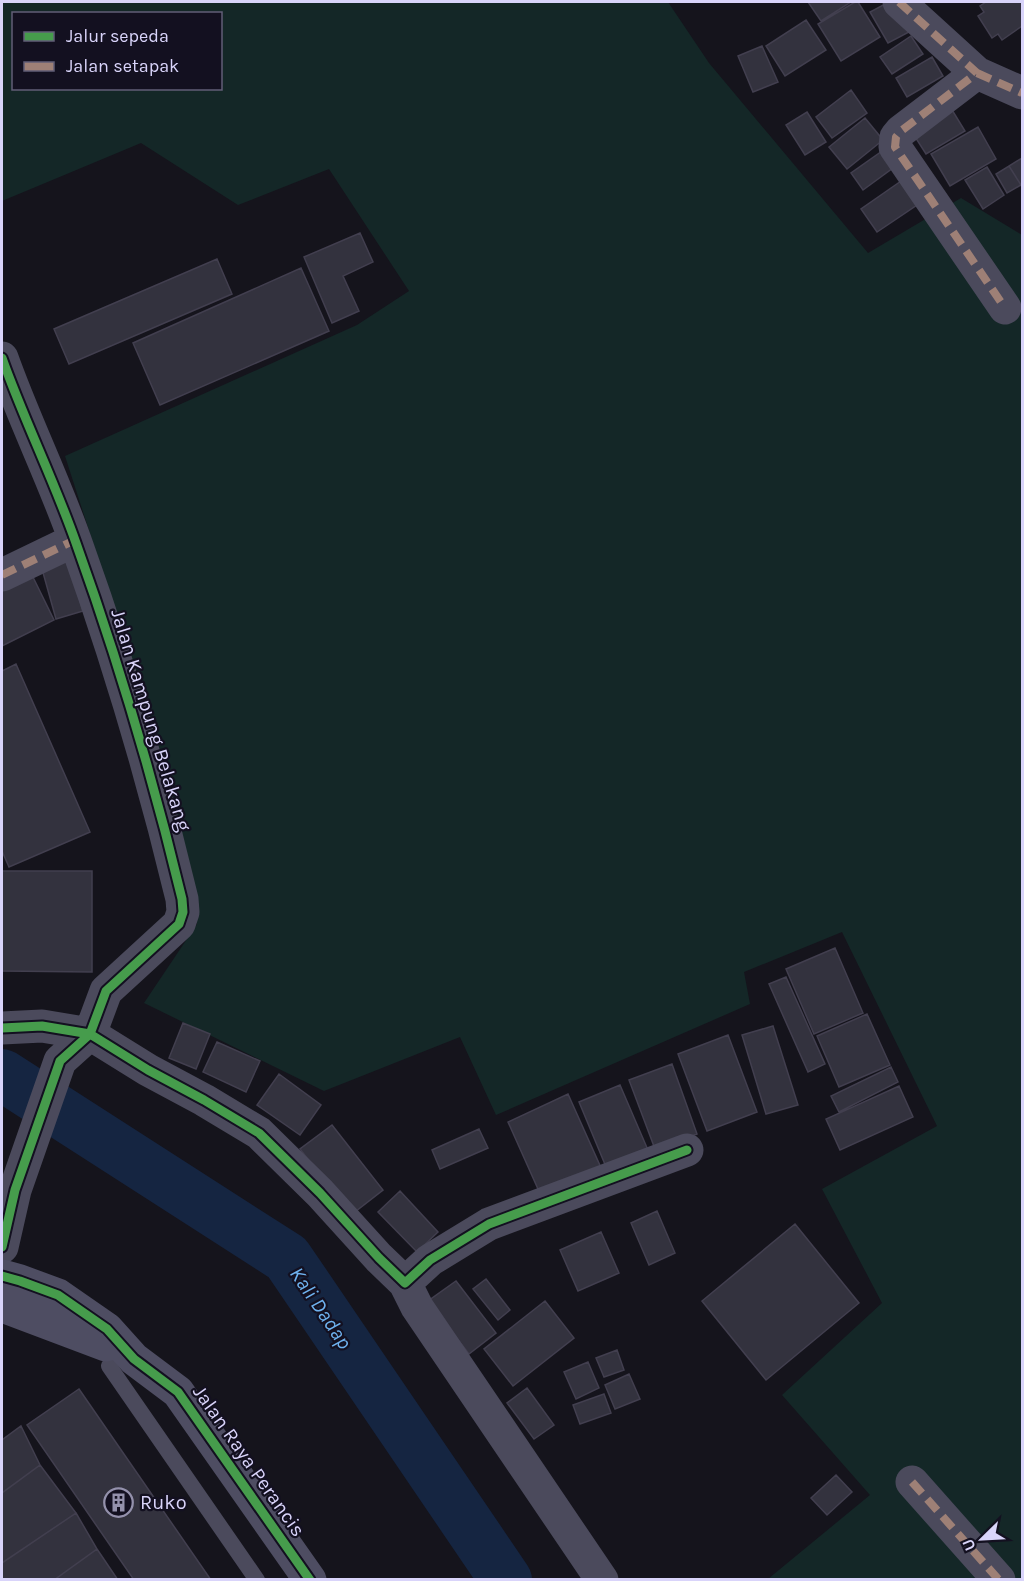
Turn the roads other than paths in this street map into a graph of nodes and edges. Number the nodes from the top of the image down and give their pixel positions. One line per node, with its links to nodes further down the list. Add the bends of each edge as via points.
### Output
1 (899, 2): 2 (street)
2 (978, 73): 3 (street); 4 (street, via 901,131 895,147)
3 (1023, 93)
4 (1005, 308)
5 (2, 358): 6 (street, Jalan Kampung Belakang)
6 (75, 540): 7 (street); 9 (street, Jalan Kampung Belakang, via 162,815 183,912 180,924 106,991)
7 (2, 575)
8 (2, 1028): 9 (street, via 42,1026)
9 (90, 1034): 11 (street, Jalan Kampung Belakang, via 60,1061 15,1190); 13 (street, via 259,1133)
10 (687, 1150): 13 (street, via 489,1224 430,1260)
11 (2, 1247)
12 (2, 1276): 15 (street, Jalan Raya Perancis, via 58,1295 107,1329)
13 (405, 1283): 19 (street, via 417,1307)
14 (2, 1306): 15 (street, Jalan Raya Perancis, via 99,1341)
15 (122, 1362): 17 (lane); 18 (street, Jalan Raya Perancis, via 178,1392)
16 (912, 1482): 20 (street)
17 (257, 1580)
18 (310, 1580)
19 (602, 1580)
20 (999, 1580)

